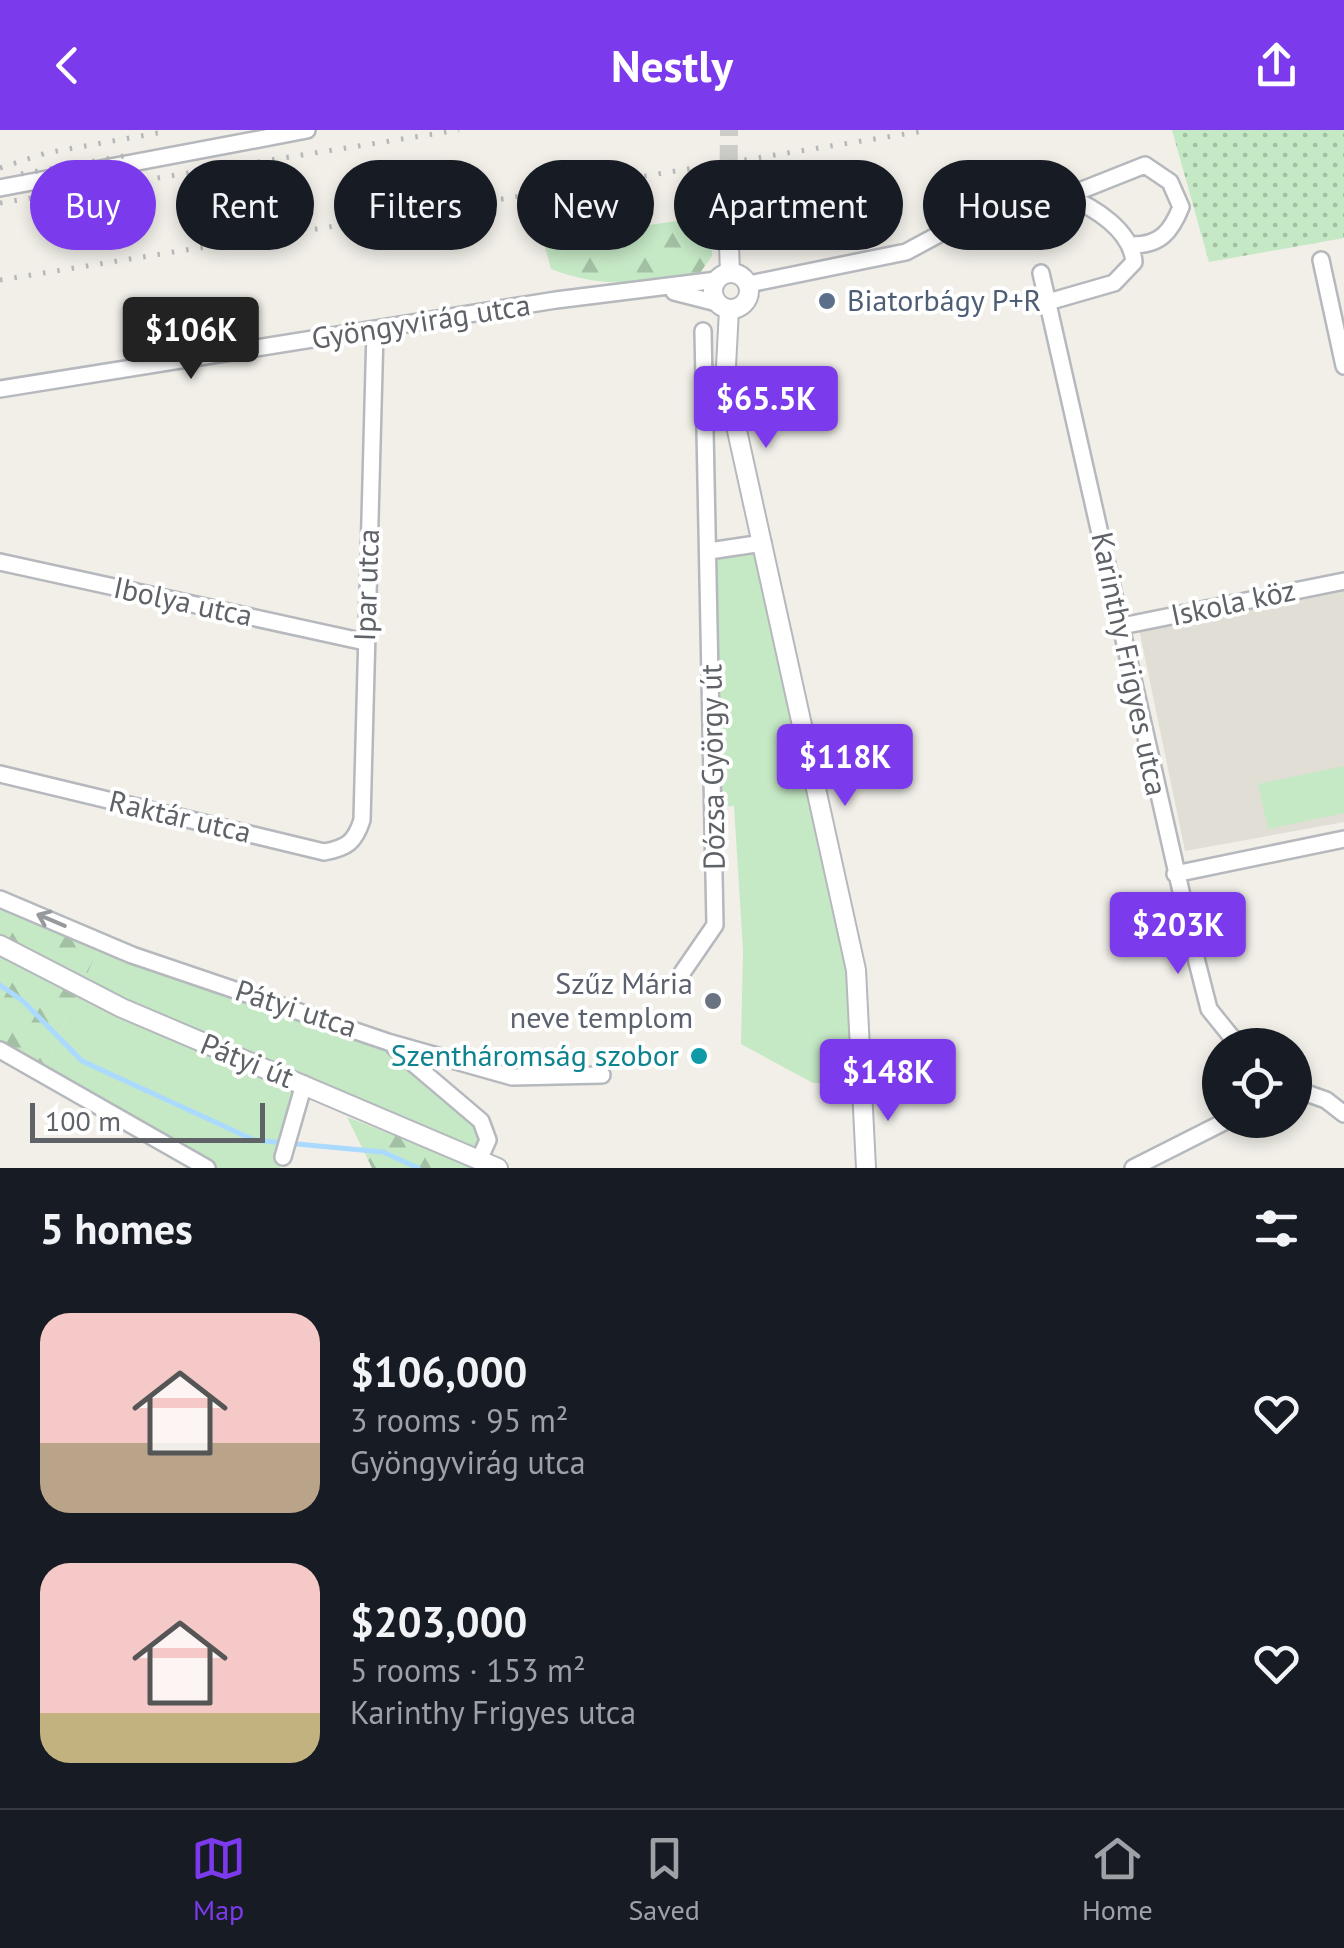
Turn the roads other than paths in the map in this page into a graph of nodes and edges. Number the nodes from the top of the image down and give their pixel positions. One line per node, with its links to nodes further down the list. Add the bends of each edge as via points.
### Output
1 (307, 130): 2 (street)
2 (0, 188)
3 (1086, 188): 6 (street, via 1145,166 1162,174 1182,207 1168,234 1150,245)
4 (1086, 209): 6 (street)
5 (923, 243): 11 (street)
6 (1133, 245): 13 (street, via 1126,276)
7 (726, 250): 10 (street)
8 (1321, 260): 17 (street)
9 (1041, 272): 13 (street, Karinthy Frigyes utca)
10 (724, 277): 11 (street); 12 (street, Gyöngyvirág utca); 14 (street, via 713,294)
11 (748, 284): 14 (street, via 746,302)
12 (665, 290): 14 (street, Gyöngyvirág utca); 15 (street, Gyöngyvirág utca, via 556,300)
13 (1048, 302): 25 (street, Karinthy Frigyes utca)
14 (723, 306): 18 (street)
15 (375, 331): 20 (street, Gyöngyvirág utca); 26 (street, Ipar utca)
16 (703, 332): 19 (street, Dózsa György út)
17 (1344, 366)
18 (727, 375): 19 (street); 21 (street)
19 (704, 376): 22 (street, Dózsa György út)
20 (0, 389)
21 (763, 543): 22 (street); 48 (street, via 856,970)
22 (709, 550): 33 (street, Dózsa György út, via 716,925)
23 (0, 562): 26 (street, Ibolya utca)
24 (1344, 580): 25 (street, Iskola köz)
25 (1122, 626): 30 (street, Karinthy Frigyes utca)
26 (365, 642): 28 (street, Ipar utca, via 362,820)
27 (0, 774): 28 (street, Raktár utca, via 324,852 344,849)
28 (356, 838)
29 (1344, 839): 30 (street)
30 (1175, 874): 34 (street, Karinthy Frigyes utca, via 1210,1009)
31 (0, 899): 35 (street, Pátyi utca, one-way to 31, via 102,942)
32 (0, 945): 38 (street, Pátyi út, via 122,1008)
33 (682, 973)
34 (1225, 1028)
35 (388, 1042): 37 (street, Pátyi utca, via 512,1076); 45 (street, via 481,1120 488,1140)
36 (0, 1050): 46 (street)
37 (602, 1075)
38 (304, 1084): 44 (street); 45 (street, Pátyi út)
39 (1312, 1095): 41 (street)
40 (1344, 1096): 41 (street)
41 (1326, 1100): 42 (street)
42 (1344, 1114)
43 (1202, 1133): 49 (street)
44 (283, 1158)
45 (479, 1160): 47 (street, Pátyi út)
46 (207, 1168)
47 (498, 1168)
48 (866, 1168)
49 (1133, 1168)

